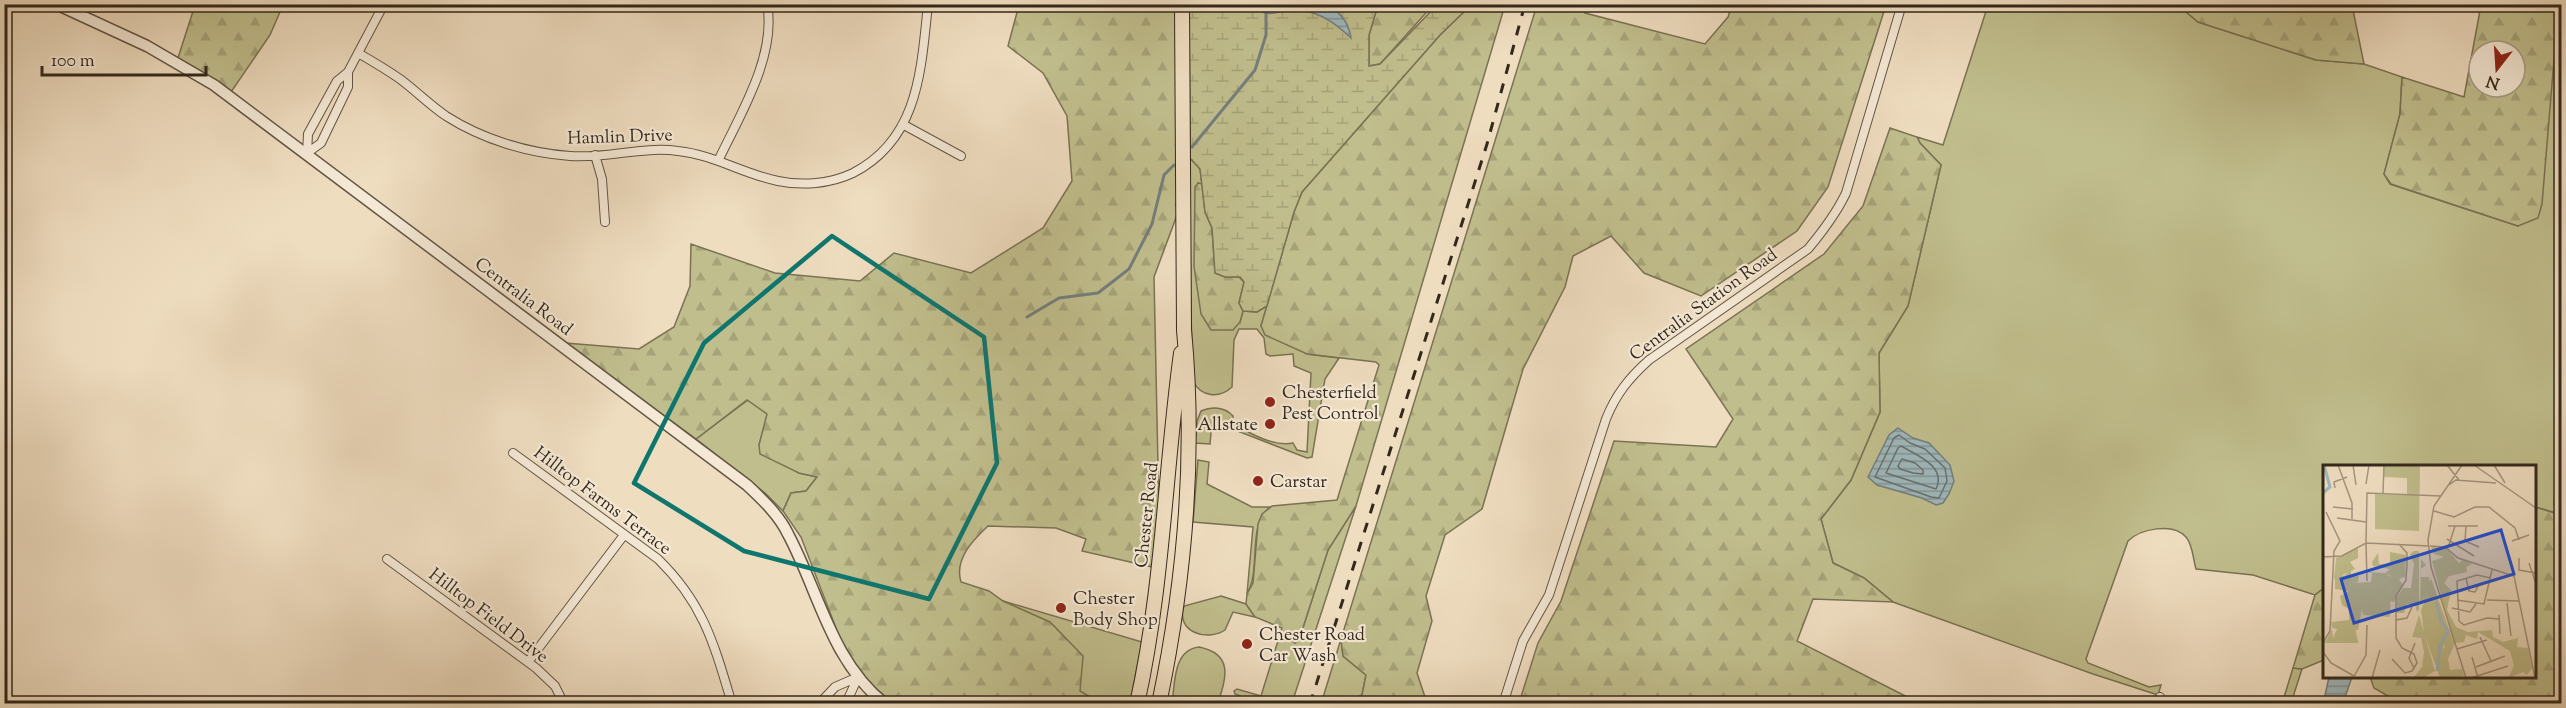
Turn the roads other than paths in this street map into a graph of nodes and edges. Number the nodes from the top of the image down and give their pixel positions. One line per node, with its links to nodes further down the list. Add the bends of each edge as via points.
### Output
1 (56, 4): 10 (street, Centralia Road, via 177,62)
2 (384, 4): 7 (street)
3 (768, 4): 13 (street, via 767,45)
4 (928, 4): 9 (street, Hamlin Drive, via 917,87)
5 (1182, 4): 15 (main road, Chester Road)
6 (1902, 4): 28 (street, Centralia Station Road, via 1846,193 1823,231 1808,249 1649,360 1615,396 1549,595 1523,641)
7 (358, 53): 8 (street); 11 (street, Hamlin Drive, via 448,117 490,138 544,153)
8 (348, 72): 10 (street, via 337,81 308,134); 10 (street, via 348,87 321,143)
9 (904, 125): 12 (street); 13 (street, Hamlin Drive, via 877,158 830,181 778,181)
10 (307, 153): 20 (street, Centralia Road, via 760,497 788,532 830,633)
11 (595, 155): 13 (street, Hamlin Drive, via 675,150); 14 (street, via 602,179)
12 (961, 156)
13 (719, 159)
14 (605, 222)
15 (1184, 330): 26 (main road, Chester Road, via 1154,611); 27 (main road, Chester Road, via 1189,379 1189,478 1176,607)
16 (513, 453): 17 (street, Hilltop Farms Terrace)
17 (624, 535): 19 (street); 22 (street, Hilltop Farms Terrace, via 658,559 690,596 713,639)
18 (387, 560): 19 (street, Hilltop Field Drive)
19 (528, 662): 21 (street, Hilltop Field Drive, via 555,686)
20 (858, 676): 23 (street, via 835,687); 24 (street); 25 (street, Centralia Road)
21 (564, 704)
22 (732, 704)
23 (819, 704)
24 (844, 704)
25 (885, 704)
26 (1137, 704)
27 (1159, 704)
28 (1503, 704)

